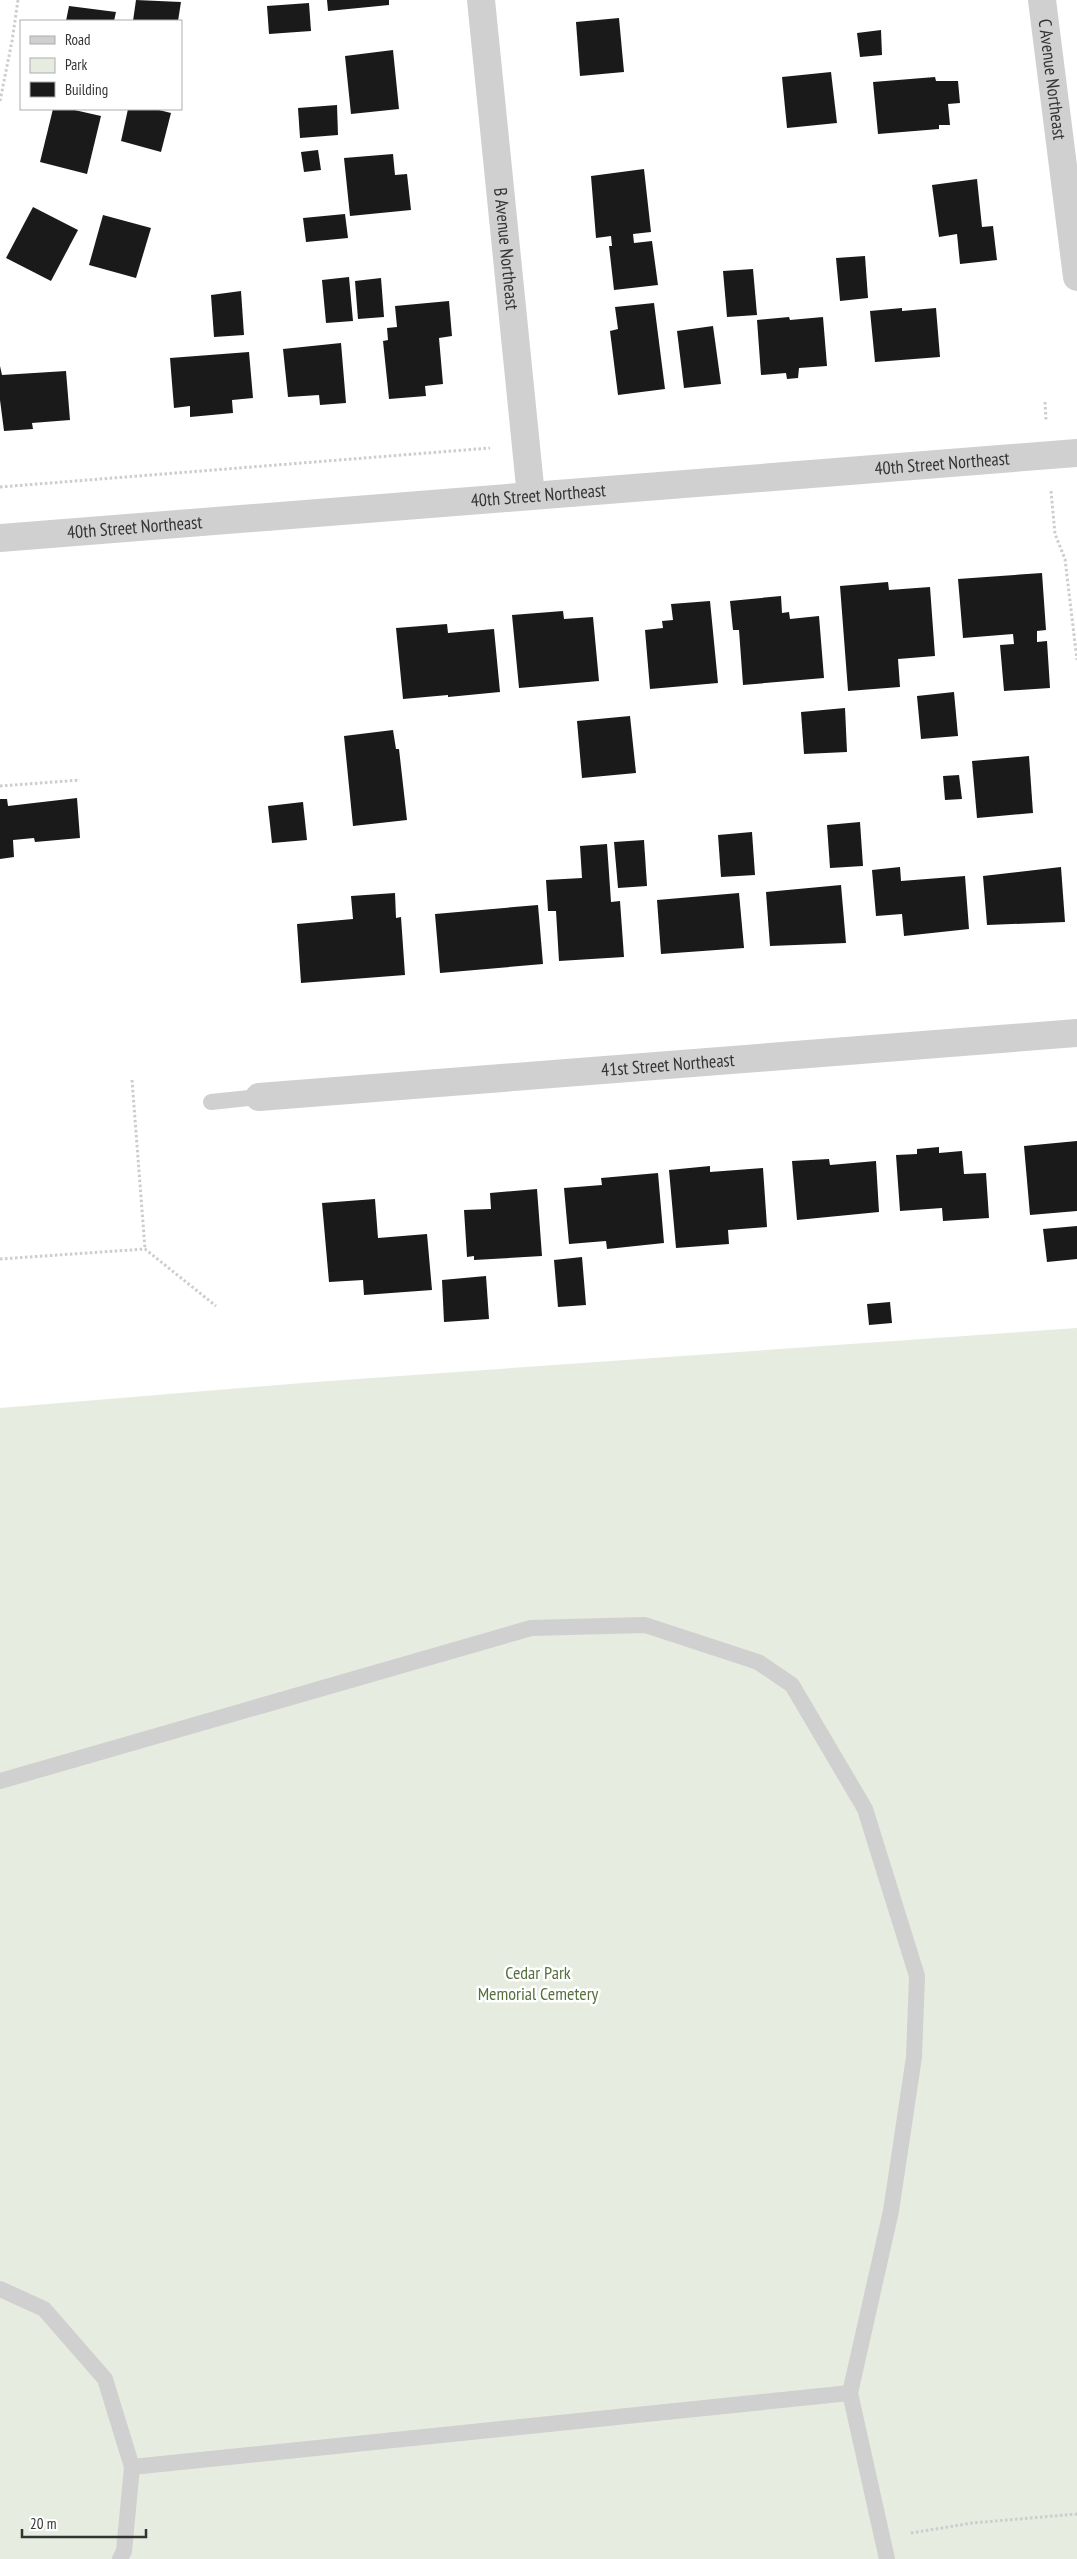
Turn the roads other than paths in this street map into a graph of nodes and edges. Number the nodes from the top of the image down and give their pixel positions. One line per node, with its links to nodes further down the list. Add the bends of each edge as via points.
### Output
1 (482, 0): 5 (street, B Avenue Northeast)
2 (1042, 0): 3 (street, C Avenue Northeast)
3 (1077, 276)
4 (1077, 453): 5 (street, 40th Street Northeast)
5 (530, 496): 6 (street, 40th Street Northeast)
6 (0, 538)
7 (1077, 1033): 8 (street, 41st Street Northeast)
8 (259, 1098): 9 (lane)
9 (211, 1102)
10 (0, 1781): 12 (lane, via 531,1628 645,1625 758,1662 792,1685 865,1809 917,1976 914,2057 891,2211)
11 (0, 2289): 13 (lane, via 44,2309 105,2379)
12 (850, 2393): 13 (lane); 15 (lane)
13 (132, 2467): 14 (lane, via 124,2551)
14 (120, 2559)
15 (887, 2559)

